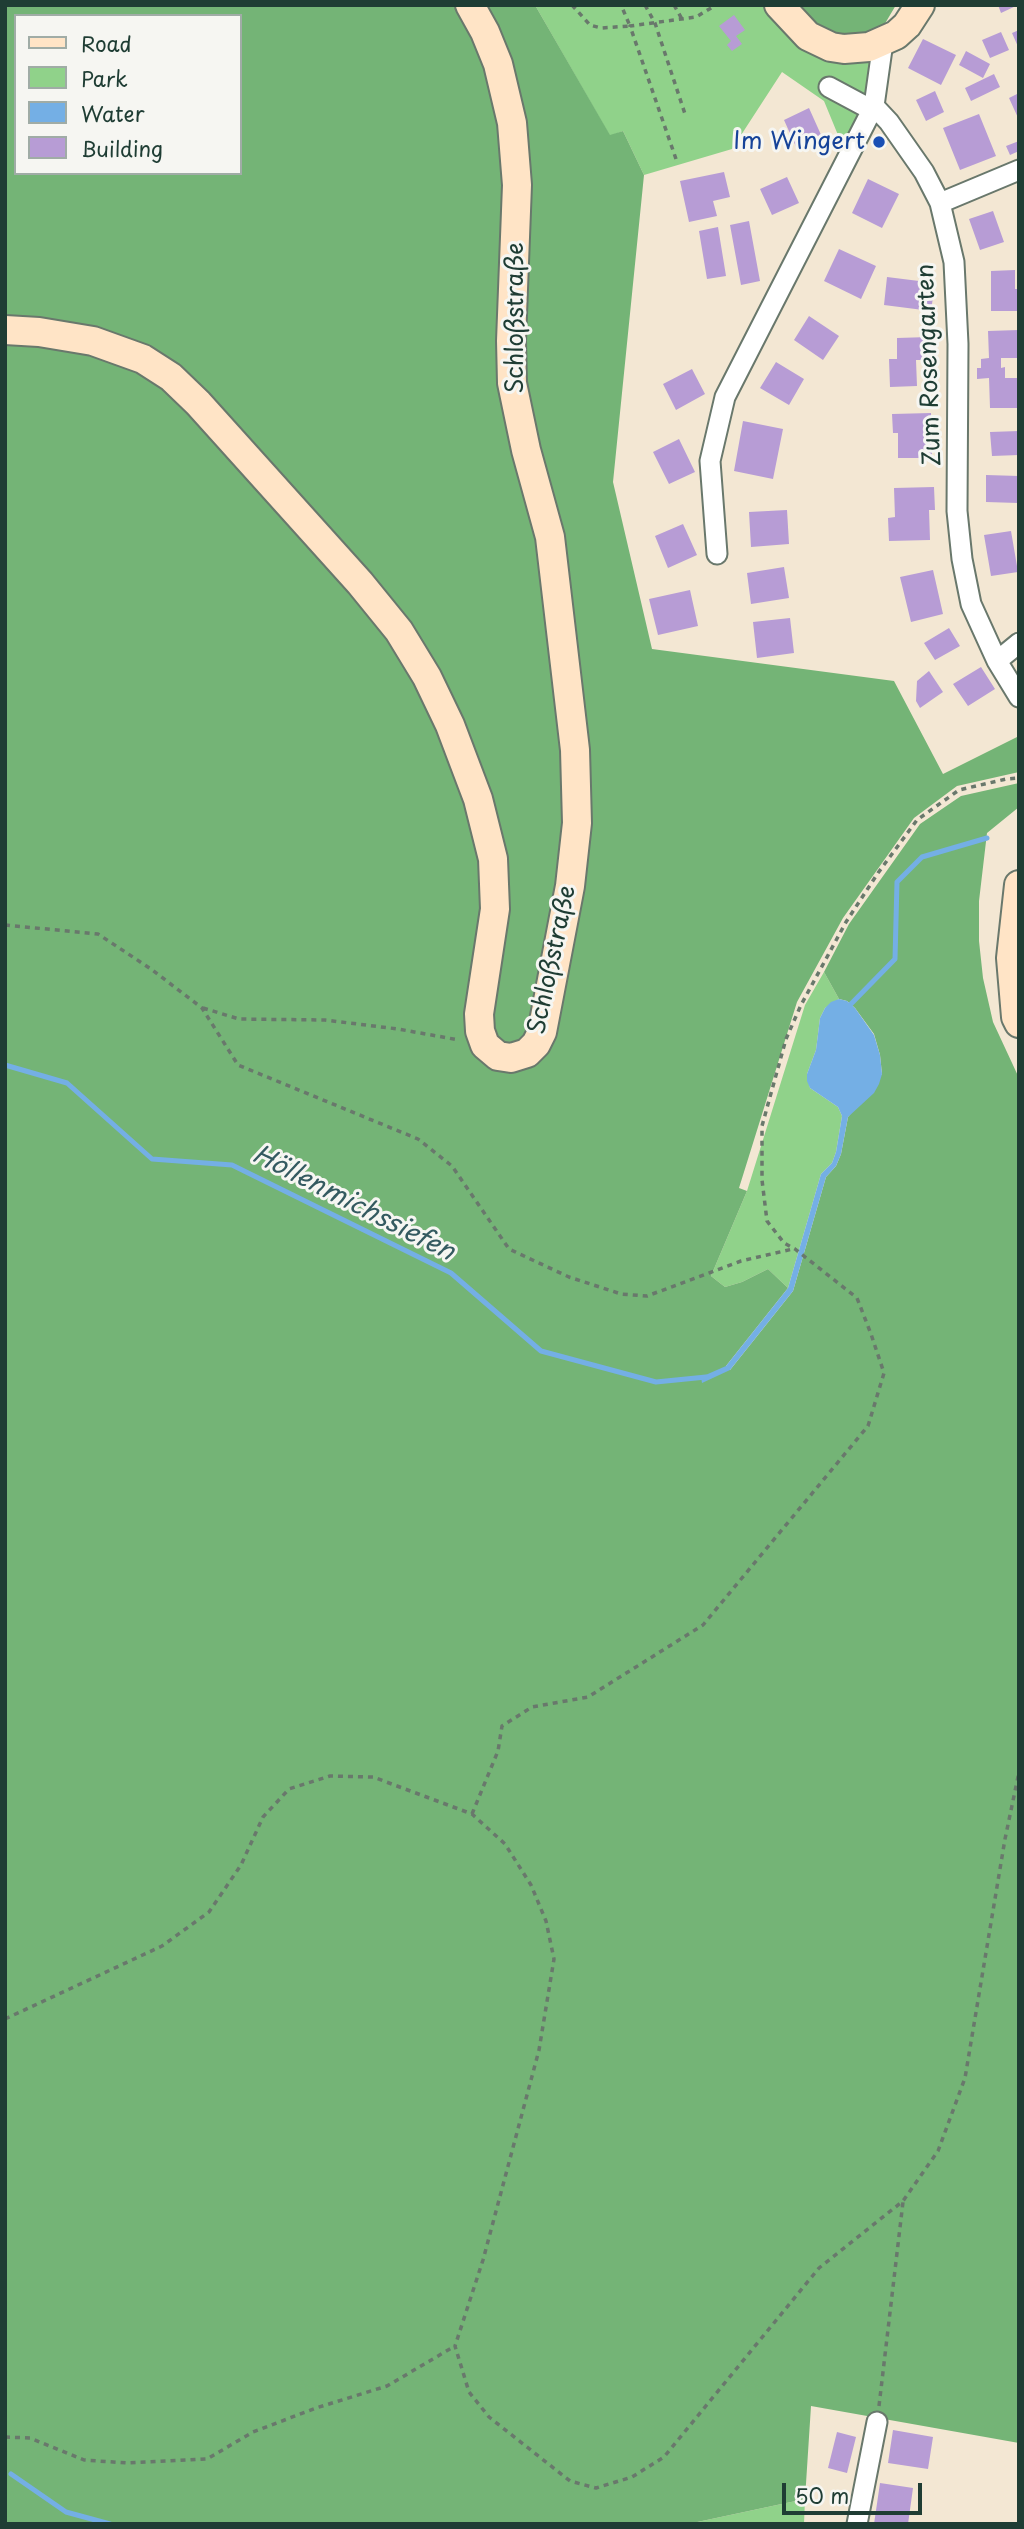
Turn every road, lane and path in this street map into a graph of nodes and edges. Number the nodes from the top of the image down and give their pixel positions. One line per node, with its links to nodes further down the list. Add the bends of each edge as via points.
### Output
1 (471, 5): 29 (main road, Schloßstraße, via 498,64 512,123 517,185 512,383 550,537 577,786 570,886 542,1032 532,1049 516,1058 498,1056)
2 (572, 5): 11 (path, via 590,25)
3 (621, 5): 11 (path)
4 (645, 5): 10 (path)
5 (674, 5): 9 (path)
6 (716, 5): 9 (path)
7 (779, 5): 12 (main road, via 808,36 831,47 858,49)
8 (920, 5): 12 (main road, via 907,25)
9 (682, 19): 10 (path)
10 (655, 23): 11 (path); 15 (path)
11 (630, 26): 16 (path)
12 (883, 42): 14 (street)
13 (829, 87): 14 (street)
14 (873, 108): 18 (street, Zum Rosengarten, via 889,122); 20 (street, via 725,397 710,461)
15 (685, 114)
16 (676, 159)
17 (1019, 170): 18 (street)
18 (940, 203): 22 (street, Zum Rosengarten, via 954,262 957,511 962,559 971,604)
19 (5, 330): 29 (main road, via 93,341 143,359 172,377 360,583 409,646 461,752 493,859 494,926 478,1023)
20 (717, 554)
21 (1019, 643): 22 (street)
22 (997, 661): 23 (street, Zum Rosengarten)
23 (1019, 697)
24 (1019, 778): 30 (path, via 959,790 918,820 846,922 801,1004 786,1039 762,1126 767,1221 784,1243)
25 (1019, 885): 28 (main road, via 1011,958)
26 (5, 925): 27 (path, via 98,934)
27 (202, 1008): 29 (path, via 239,1019 325,1020); 30 (path, via 238,1065 418,1139 452,1166 509,1249 569,1277 621,1294 647,1296 741,1261)
28 (1019, 1023)
29 (485, 1045)
30 (795, 1249): 32 (path, via 857,1298 884,1373 868,1426 703,1625 588,1697 532,1707 502,1726 498,1751)
31 (1019, 1772): 34 (path, via 965,2078 938,2151)
32 (472, 1814): 33 (path, via 373,1777 330,1776 289,1789 263,1817 241,1865 209,1912 162,1945); 35 (path, via 505,1844 531,1885 554,1959 540,2050)
33 (5, 2019)
34 (903, 2201): 35 (path, via 819,2269 664,2457 632,2477 596,2488 570,2481 489,2417 469,2392); 36 (path)
35 (455, 2346): 37 (path, via 387,2386 254,2432 207,2459 84,2460 30,2438)
36 (877, 2422): 38 (street)
37 (5, 2437)
38 (858, 2524)

